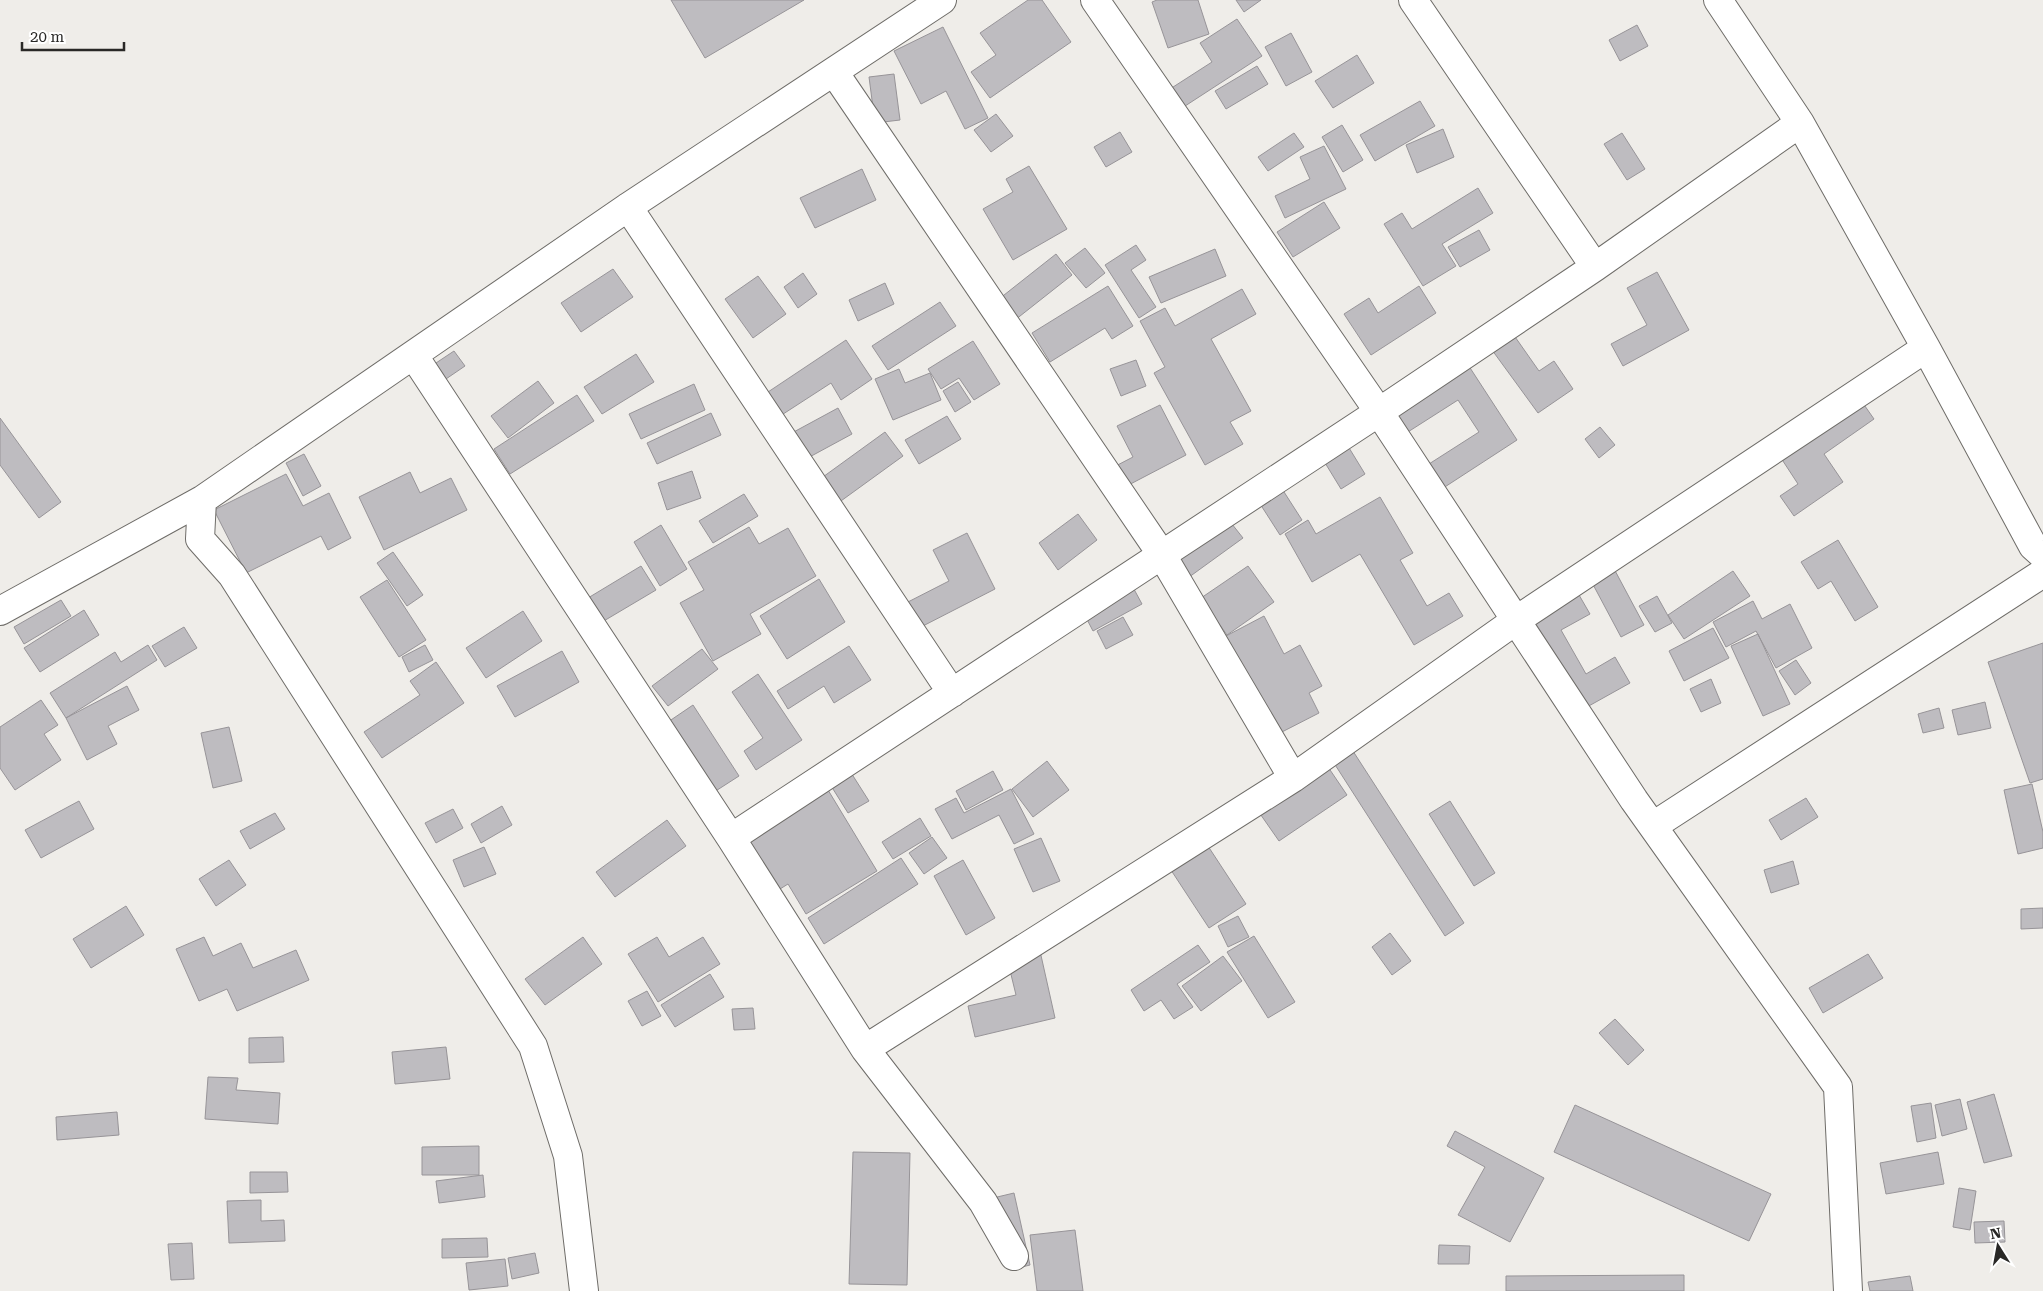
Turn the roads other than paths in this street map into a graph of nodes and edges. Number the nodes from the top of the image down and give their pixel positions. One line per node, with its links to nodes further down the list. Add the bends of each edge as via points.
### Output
1 (942, 0): 5 (street)
2 (1095, 0): 11 (street)
3 (1413, 0): 8 (street)
4 (1718, 0): 6 (street)
5 (834, 72): 7 (street); 13 (street)
6 (1800, 123): 8 (street); 9 (street)
7 (628, 207): 10 (street); 18 (street)
8 (1595, 268): 11 (street)
9 (1926, 348): 14 (street, via 2033,546); 17 (street)
10 (414, 356): 12 (street); 21 (street)
11 (1379, 412): 13 (street); 17 (street)
12 (202, 500): 16 (street); 24 (street, via 200,539 232,575 533,1046 568,1156)
13 (1162, 555): 18 (street); 19 (street)
14 (2043, 555)
15 (2043, 573): 20 (street)
16 (0, 611)
17 (1515, 621): 19 (street); 20 (street)
18 (952, 693): 21 (street)
19 (1293, 778): 22 (street)
20 (1653, 826): 25 (street, via 1838,1087)
21 (731, 838): 22 (street)
22 (865, 1050): 23 (street, via 983,1202)
23 (1014, 1256)
24 (584, 1291)
25 (1848, 1291)

